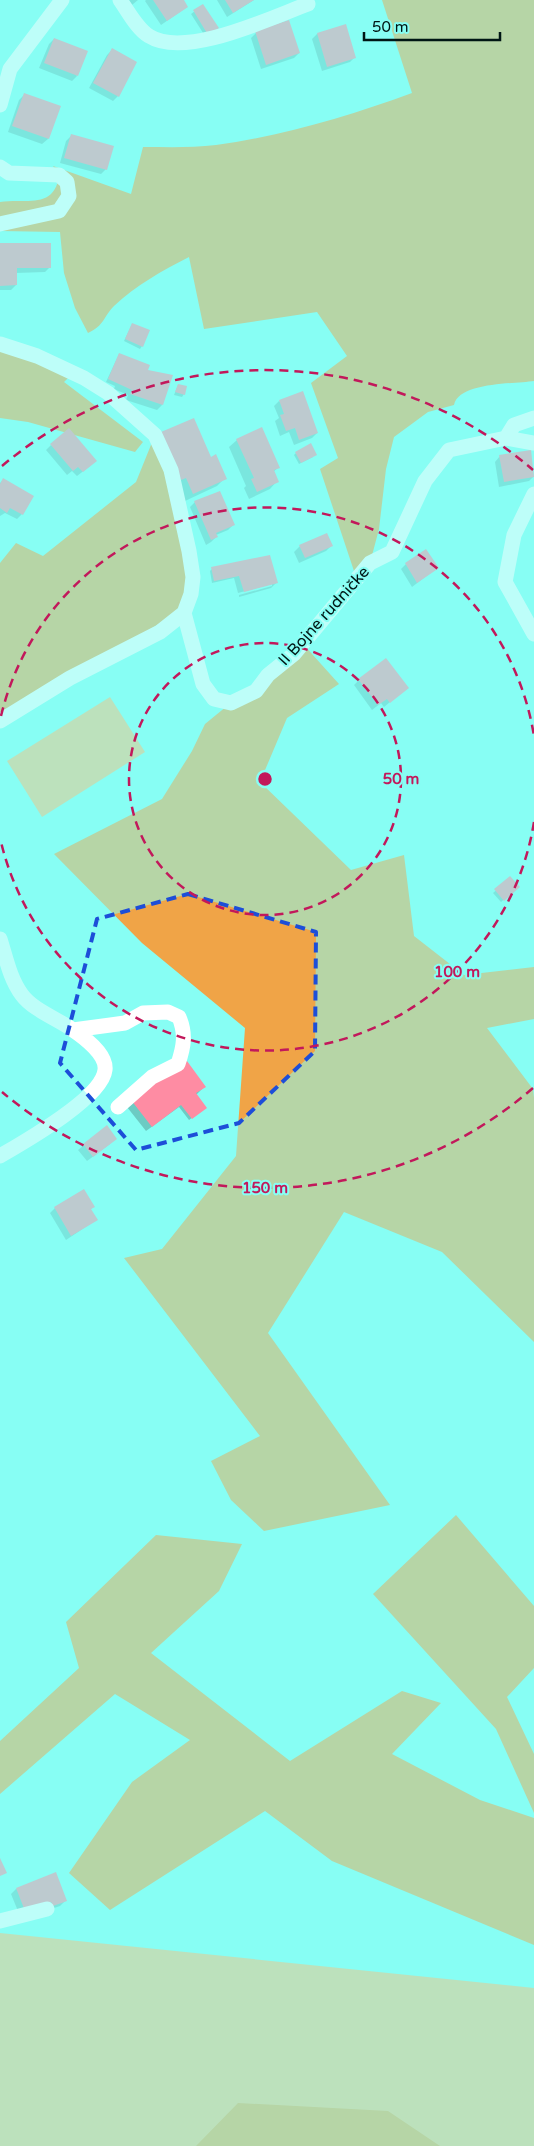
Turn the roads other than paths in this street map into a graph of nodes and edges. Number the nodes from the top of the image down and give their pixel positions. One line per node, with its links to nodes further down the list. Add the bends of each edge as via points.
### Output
1 (62, 0): 4 (street, via 10,69)
2 (120, 0): 3 (street, via 147,35 159,41 182,44 220,36)
3 (308, 4)
4 (0, 105)
5 (0, 167): 6 (street, via 9,173 59,175 66,182 69,196 58,211)
6 (0, 224)
7 (0, 344): 12 (street, via 37,356 84,378 108,393 156,435 170,470 192,563 191,594)
8 (534, 418): 9 (street, via 514,425)
9 (506, 438): 10 (street, II Bojne rudničke); 12 (street, II Bojne rudničke, via 449,450 425,481 392,552 370,563 294,654 268,675 256,691 243,699 231,703 214,699 203,684)
10 (534, 443)
11 (534, 494): 13 (street, via 514,535 505,582)
12 (184, 613): 14 (street, via 160,632 70,678)
13 (534, 634)
14 (0, 721)
15 (0, 938): 16 (street, via 10,972 23,996)
16 (74, 1030): 17 (street, via 125,1023 143,1012 168,1012 179,1017 184,1029 184,1046 178,1064 152,1077); 18 (street, via 101,1055 105,1069 102,1079 91,1094 68,1113)
17 (118, 1107)
18 (0, 1156)
19 (47, 1909): 20 (street)
20 (0, 1921)

